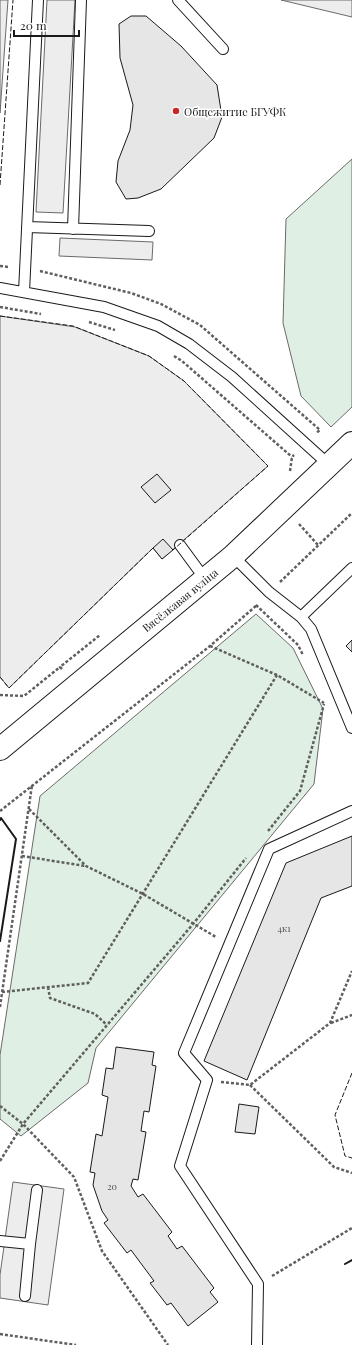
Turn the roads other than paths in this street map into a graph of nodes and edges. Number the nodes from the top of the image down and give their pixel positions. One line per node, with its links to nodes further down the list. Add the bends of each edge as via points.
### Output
1 (38, 0): 5 (lane)
2 (81, 0): 6 (lane)
3 (178, 0): 4 (lane)
4 (223, 49)
5 (27, 227): 6 (lane); 9 (lane)
6 (73, 228): 7 (lane)
7 (149, 231)
8 (0, 288): 9 (lane)
9 (24, 292): 11 (lane, via 104,307 158,326 189,344 232,377)
10 (352, 443): 11 (street, Вясёлкавая вуліца)
11 (328, 464): 13 (street, Вясёлкавая вуліца)
12 (180, 545): 15 (lane)
13 (233, 556): 15 (street, Вясёлкавая вуліца); 16 (lane, via 269,592)
14 (352, 568): 16 (lane)
15 (205, 579): 18 (street, Вясёлкавая вуліца)
16 (301, 617): 17 (lane, via 311,629)
17 (352, 728)
18 (0, 749)
19 (352, 811): 24 (lane, via 269,849 184,1053 207,1080 180,1166 258,1284)
20 (37, 1190): 22 (lane)
21 (0, 1241): 22 (lane)
22 (30, 1244): 23 (lane)
23 (25, 1296)
24 (257, 1345)

